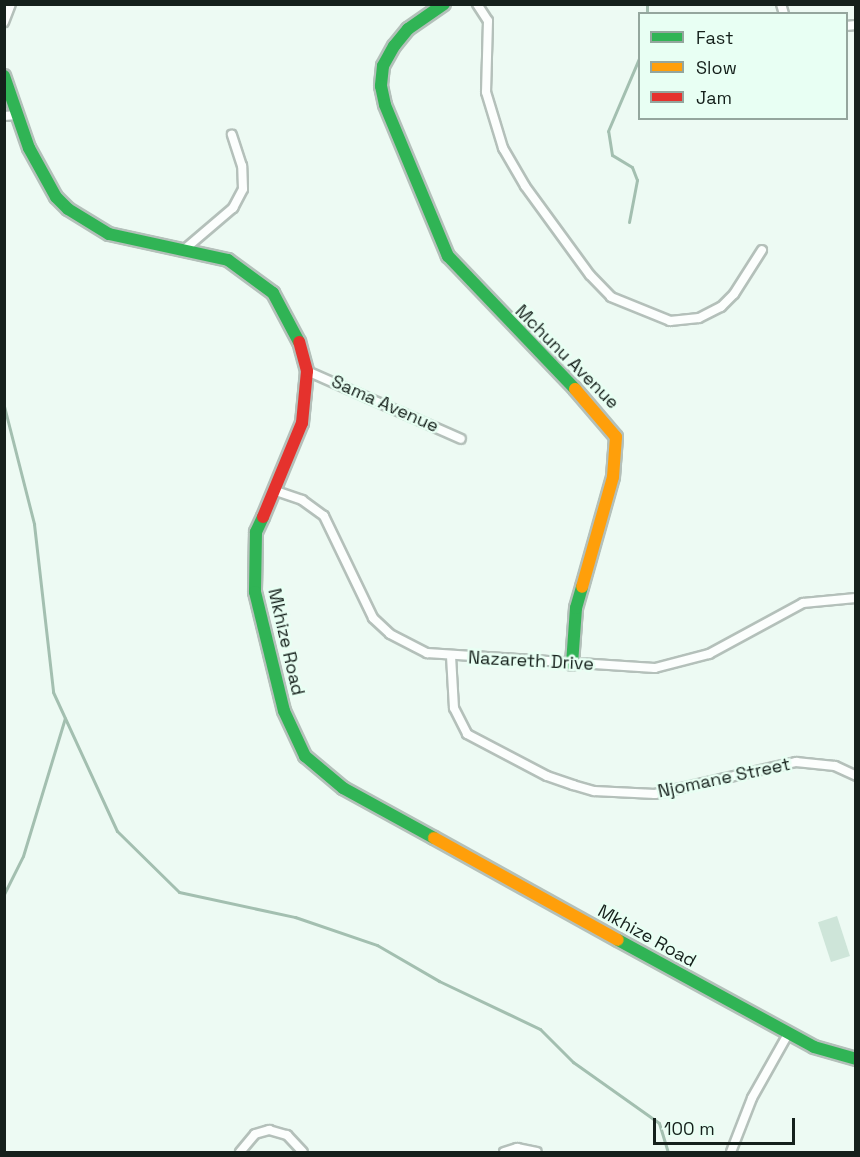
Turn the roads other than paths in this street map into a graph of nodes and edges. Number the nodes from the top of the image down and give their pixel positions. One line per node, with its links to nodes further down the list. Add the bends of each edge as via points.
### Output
1 (11, 4): 4 (street)
2 (444, 4): 15 (street, Mchunu Avenue, via 408,29 383,66 382,94 410,167 438,237 460,272 595,409 616,437 613,477 580,586)
3 (477, 4): 9 (street, via 488,21 486,92 503,148 565,241 611,297 670,321 699,318 721,307 734,294)
4 (4, 22)
5 (4, 76): 6 (street, Mkhize Road)
6 (11, 116): 8 (street, Mkhize Road, via 68,209 109,234)
7 (232, 135): 8 (street, via 243,166 243,189 233,208)
8 (186, 248): 10 (street, Mkhize Road, via 228,260 273,293 298,339)
9 (762, 250)
10 (307, 371): 11 (street, Sama Avenue); 12 (street, Mkhize Road, via 302,423)
11 (461, 439)
12 (273, 490): 14 (street, Nazareth Drive, via 302,500 324,516 364,605 390,634 422,651); 17 (street, Mkhize Road, via 254,544 255,592 284,711 305,756 343,788)
13 (855, 598): 15 (street, Nazareth Drive, via 828,598 797,605 709,654 675,665 656,668)
14 (451, 656): 15 (street, Nazareth Drive); 16 (street, Njomane Street, via 454,708 468,734 547,776 573,785 594,791 656,794 796,762 834,766)
15 (572, 663)
16 (855, 776)
17 (788, 1034): 18 (street, Mkhize Road, via 814,1047); 23 (street, via 752,1098)
18 (855, 1059)
19 (240, 1152): 20 (street, via 255,1134 269,1130 287,1135)
20 (303, 1152)
21 (504, 1152): 22 (street, via 517,1148)
22 (537, 1152)
23 (731, 1152)

